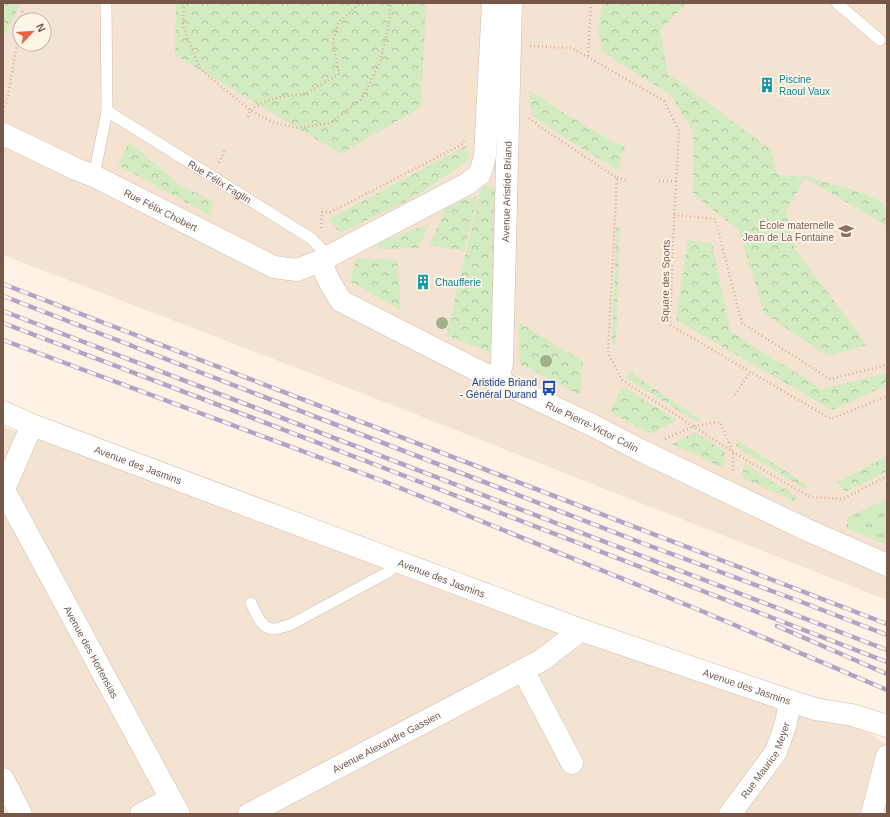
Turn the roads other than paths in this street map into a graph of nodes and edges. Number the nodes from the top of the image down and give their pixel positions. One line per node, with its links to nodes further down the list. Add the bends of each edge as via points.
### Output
1 (106, 3): 6 (lane)
2 (493, 3): 8 (street, via 485,156)
3 (511, 3): 10 (street, Avenue Aristide Briand)
4 (837, 3): 5 (lane)
5 (880, 40)
6 (107, 111): 9 (lane); 11 (lane, Rue Félix Faglin, via 312,239)
7 (3, 134): 9 (street, Rue Félix Chobert)
8 (480, 174): 10 (street); 11 (street, via 467,184)
9 (94, 176): 11 (street, Rue Félix Chobert, via 274,267 298,270)
10 (507, 176): 12 (street, Avenue Aristide Briand, via 502,363)
11 (324, 259): 12 (street, Rue Pierre-Victor Colin, via 330,283 341,301)
12 (498, 380): 17 (street, Rue Pierre-Victor Colin)
13 (3, 412): 14 (street, Avenue des Jasmins)
14 (32, 425): 15 (street); 16 (street, Avenue des Jasmins)
15 (3, 491): 26 (street, Avenue des Hortensias)
16 (394, 560): 18 (lane, via 390,572 290,625 269,628 262,624); 19 (street, Avenue des Jasmins)
17 (887, 566)
18 (251, 603)
19 (581, 630): 20 (street, Avenue Alexandre Gassien, via 542,660); 21 (street, Avenue des Jasmins)
20 (523, 670): 24 (street); 29 (street, Avenue Alexandre Gassien)
21 (790, 702): 22 (street, Avenue des Jasmins, via 852,715); 30 (street, Rue Maurice Meyer, via 776,752)
22 (887, 726)
23 (887, 756): 31 (street)
24 (572, 763)
25 (3, 779): 27 (street)
26 (175, 806): 28 (street)
27 (21, 814)
28 (140, 814)
29 (249, 814)
30 (730, 814)
31 (872, 814)

